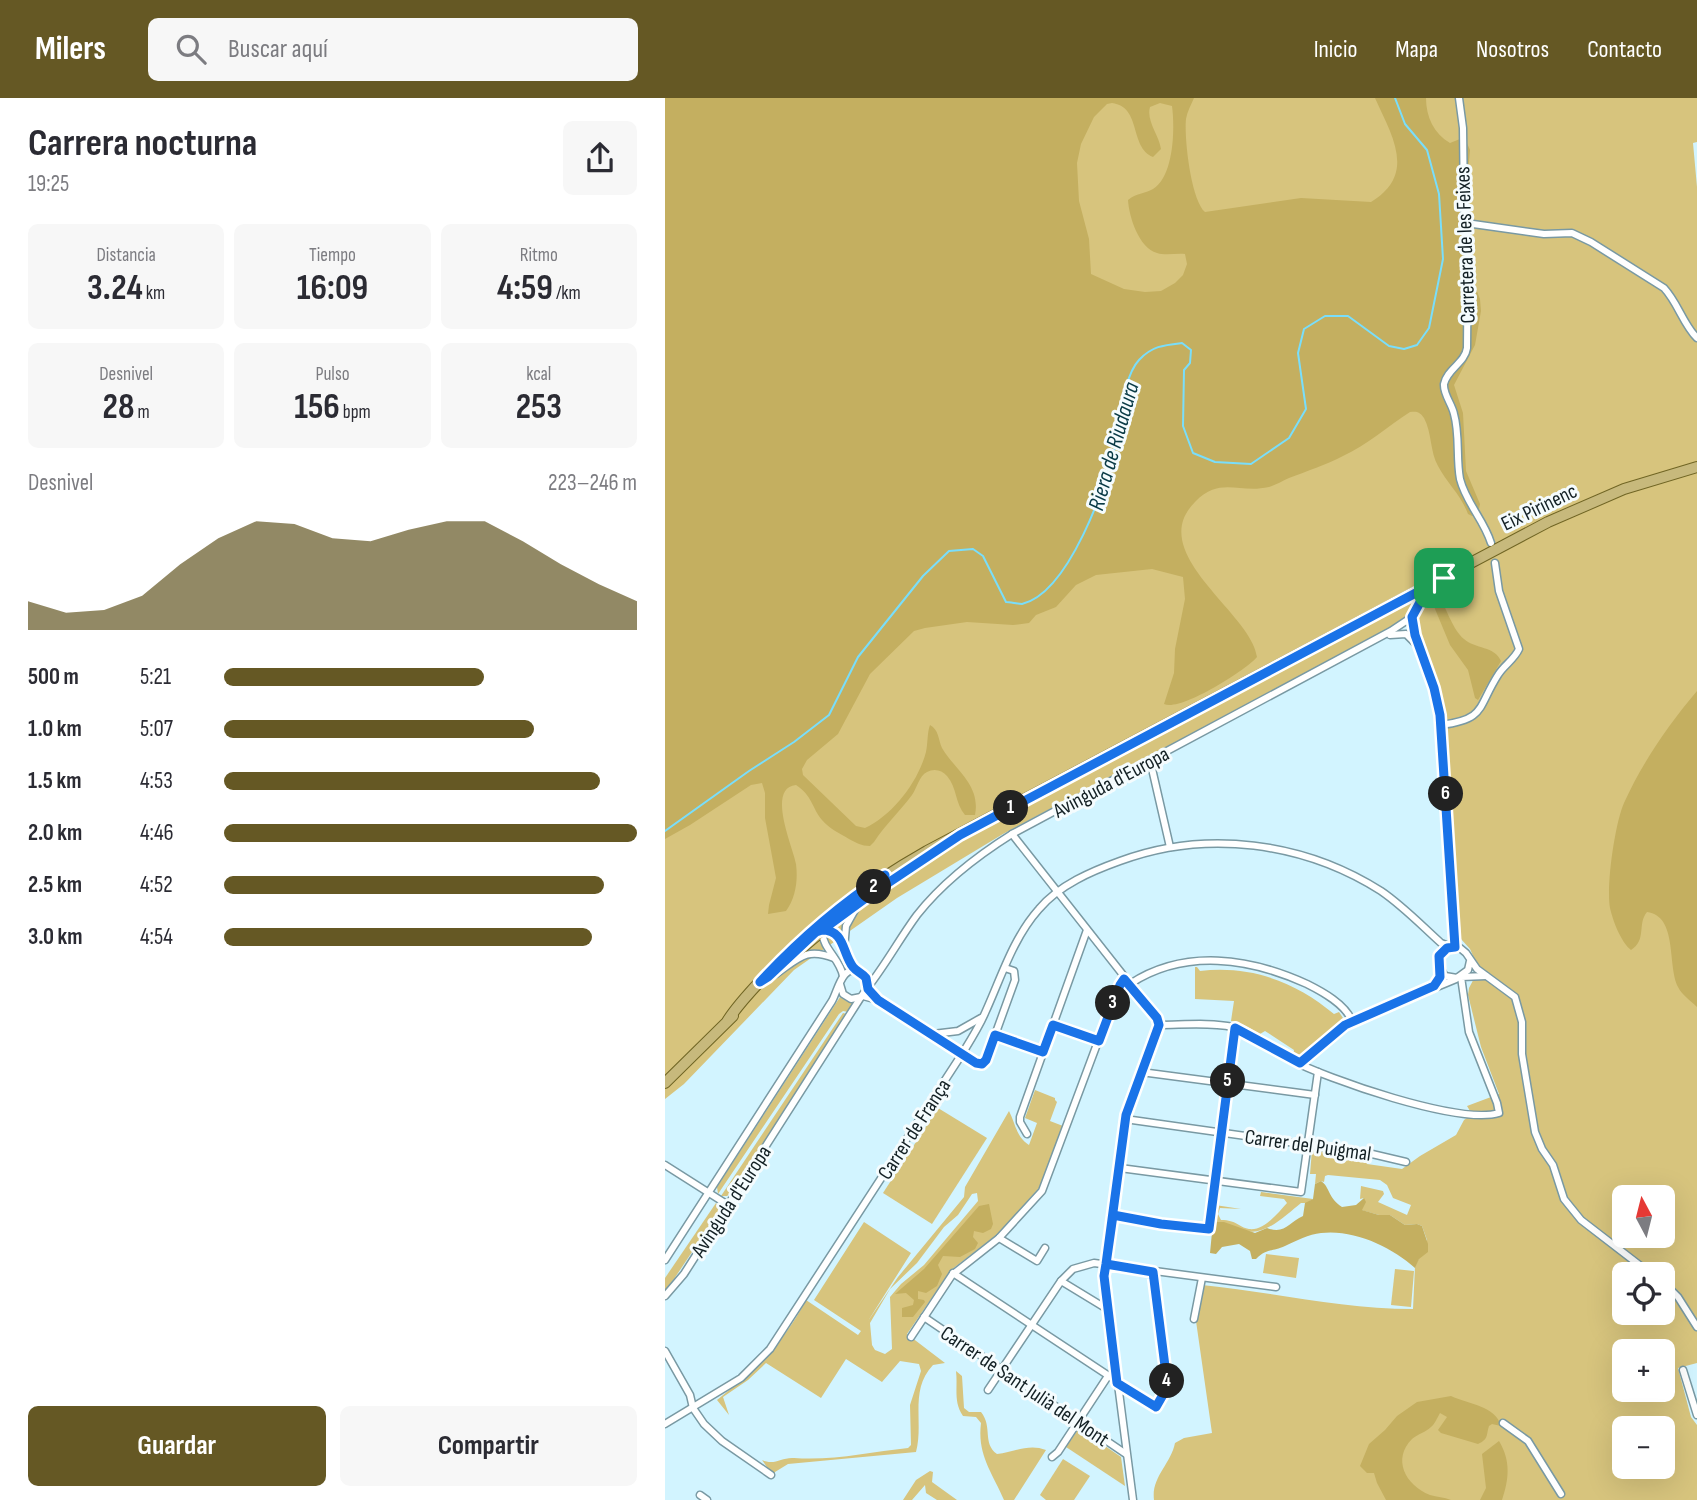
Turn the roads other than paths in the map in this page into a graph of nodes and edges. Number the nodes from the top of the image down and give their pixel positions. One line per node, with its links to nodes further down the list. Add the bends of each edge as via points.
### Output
1 (1459, 98): 2 (street, Carretera de les Feixes)
2 (1466, 223): 3 (street, via 1544,234 1572,233 1591,242 1664,288); 5 (street, Carretera de les Feixes, via 1467,353 1444,386 1455,415 1460,479)
3 (1697, 338)
4 (1697, 467): 7 (main road, Eix Pirinenc, via 1579,508)
5 (1491, 543)
6 (1495, 563): 11 (street, via 1499,591 1519,649 1476,713 1464,722)
7 (1444, 578): 8 (street, Avinguda d'Europa, via 1425,593); 14 (main road, Eix Pirinenc)
8 (1412, 617): 9 (street, Avinguda d'Europa); 10 (street)
9 (1375, 640): 10 (street, Avinguda d'Europa, via 1401,633 1410,637); 12 (street, Avinguda d'Europa)
10 (1420, 652): 11 (street, via 1434,688)
11 (1441, 725): 22 (street)
12 (1150, 760): 13 (street, Avinguda d'Europa); 15 (street)
13 (1012, 834): 17 (street); 27 (street, Avinguda d'Europa, via 942,888)
14 (960, 835): 16 (main road, Eix Pirinenc); 18 (main road, Eix Pirinenc)
15 (1170, 847): 17 (street, Carrer de França, via 1113,863); 21 (street, Carrer de França, via 1236,843 1315,859 1380,891)
16 (885, 875): 19 (street); 36 (main road, Eix Pirinenc, via 834,911)
17 (1058, 892): 20 (street); 28 (street, Carrer de França, via 1034,915)
18 (867, 897): 19 (main road, Eix Pirinenc); 23 (street, via 849,916)
19 (822, 930): 23 (street, via 840,937); 25 (street); 31 (main road, Eix Pirinenc); 36 (street)
20 (1087, 930): 35 (street); 45 (street)
21 (1431, 933): 22 (street, Carrer de França); 24 (street, Carrer de França)
22 (1453, 947): 24 (street); 26 (street, via 1466,953)
23 (844, 949): 30 (street)
24 (1439, 956): 29 (street)
25 (834, 958): 31 (street, via 807,954); 32 (street)
26 (1470, 961): 33 (street); 34 (street)
27 (882, 968): 30 (street); 38 (street, Avinguda d'Europa)
28 (1005, 968): 42 (street, Carrer de França); 49 (street, via 1013,970 1015,977)
29 (1440, 969): 34 (street, via 1449,978); 39 (street, via 1439,980)
30 (858, 971): 32 (street); 38 (street)
31 (776, 974): 43 (main road, Eix Pirinenc)
32 (843, 976): 37 (street)
33 (1486, 976): 34 (street); 73 (street, via 1510,992 1518,1004 1535,1132 1564,1199 1581,1220)
34 (1459, 977): 39 (street); 55 (street, via 1469,1032 1499,1113 1463,1113 1381,1094)
35 (1127, 981): 44 (street, via 1196,960 1255,965 1319,990); 46 (street); 50 (street, via 1118,988)
36 (760, 982): 43 (main road, Eix Pirinenc)
37 (840, 984): 40 (street, via 847,997); 67 (street, Avinguda d'Europa)
38 (868, 988): 40 (street); 41 (street)
39 (1428, 990): 44 (street)
40 (862, 996): 41 (street); 68 (street, Avinguda d'Europa)
41 (878, 1000): 48 (street)
42 (985, 1013): 48 (street, via 963,1030); 52 (street, Carrer de França)
43 (729, 1020): 56 (main road, Eix Pirinenc)
44 (1352, 1021): 53 (street)
45 (1053, 1025): 50 (street); 51 (street)
46 (1159, 1025): 47 (street); 54 (street)
47 (1235, 1028): 53 (street); 57 (street)
48 (931, 1035): 52 (street)
49 (995, 1035): 51 (street); 52 (street, via 983,1063)
50 (1099, 1041): 70 (street, via 1045,1187)
51 (1043, 1052): 61 (street, via 1020,1117)
52 (962, 1054): 94 (street, Carrer de França, via 770,1349 741,1378)
53 (1300, 1063): 55 (street)
54 (1141, 1072): 57 (street); 59 (street)
55 (1318, 1072): 58 (street)
56 (665, 1083)
57 (1227, 1083): 58 (street); 60 (street)
58 (1315, 1095): 62 (street)
59 (1125, 1119): 60 (street, Carrer del Puigmal); 65 (street)
60 (1221, 1132): 62 (street, Carrer del Puigmal); 66 (street)
61 (1027, 1133)
62 (1308, 1145): 63 (street, Carrer del Puigmal); 66 (street, via 1301,1192)
63 (1406, 1162)
64 (665, 1165): 67 (street)
65 (1120, 1168): 66 (street); 69 (street)
66 (1215, 1180): 69 (street, via 1209,1229)
67 (708, 1192): 68 (street); 72 (street, Avinguda d'Europa)
68 (728, 1205): 81 (street, Avinguda d'Europa)
69 (1113, 1215): 74 (street)
70 (999, 1238): 71 (street, via 1037,1261); 76 (street)
71 (1045, 1248)
72 (665, 1260)
73 (1635, 1262)
74 (1106, 1264): 75 (street); 78 (street, via 1079,1266); 82 (street)
75 (1153, 1272): 77 (street); 92 (street, via 1167,1382 1164,1393 1156,1407)
76 (953, 1273): 83 (street); 85 (street)
77 (1202, 1278): 79 (street); 84 (street)
78 (1061, 1280): 82 (street); 85 (street)
79 (1276, 1287)
80 (1675, 1294): 86 (street)
81 (665, 1296)
82 (1107, 1309): 92 (street)
83 (923, 1317): 87 (street); 89 (street, Carrer de Sant Julià del Mont)
84 (1194, 1319)
85 (1030, 1324): 89 (street); 91 (street)
86 (1697, 1327)
87 (911, 1337)
88 (665, 1351): 94 (street)
89 (1001, 1369): 93 (street); 96 (street, Carrer de Sant Julià del Mont)
90 (1683, 1370): 95 (street)
91 (1108, 1376): 92 (street); 96 (street)
92 (1117, 1383): 99 (street)
93 (988, 1390)
94 (693, 1408): 98 (street, Carrer de França); 101 (street, via 713,1434)
95 (1697, 1415)
96 (1078, 1422): 99 (street, Carrer de Sant Julià del Mont); 100 (street)
97 (1503, 1423): 102 (street, via 1528,1441)
98 (665, 1424)
99 (1126, 1454): 105 (street)
100 (1052, 1457)
101 (771, 1475)
102 (1560, 1494)
103 (700, 1495): 104 (street)
104 (707, 1500)
105 (1133, 1500)

